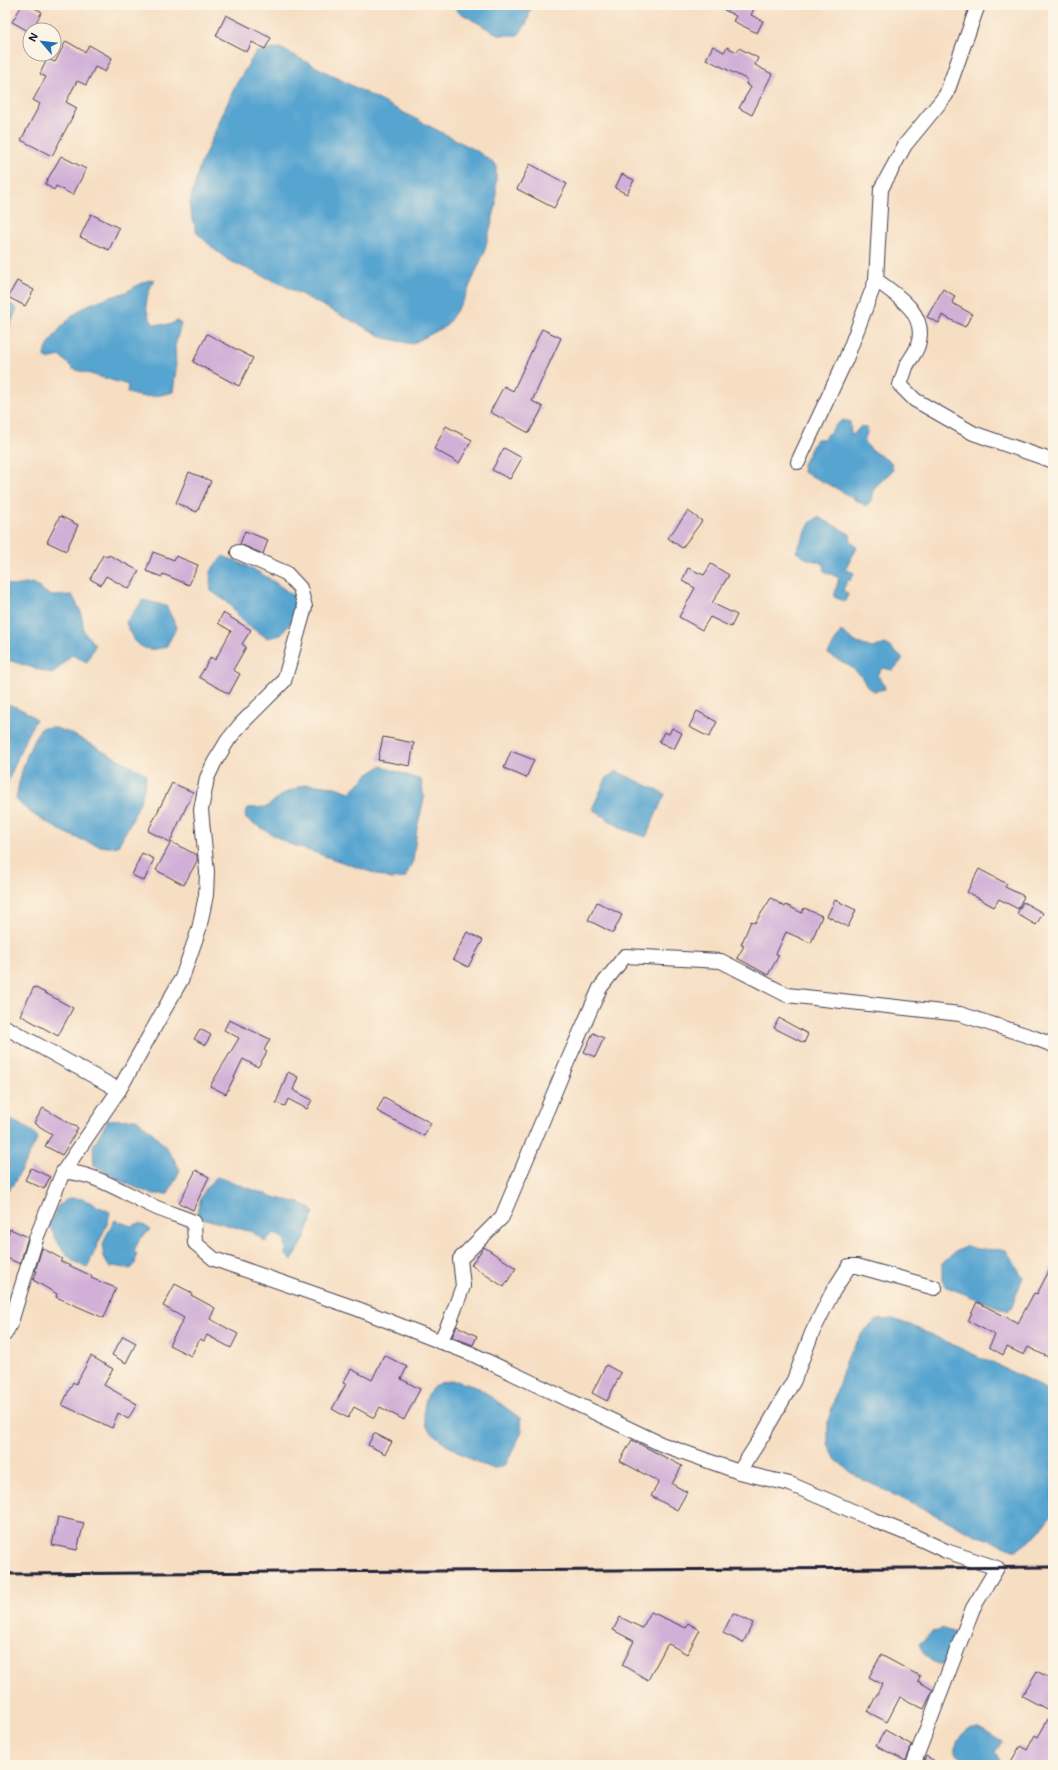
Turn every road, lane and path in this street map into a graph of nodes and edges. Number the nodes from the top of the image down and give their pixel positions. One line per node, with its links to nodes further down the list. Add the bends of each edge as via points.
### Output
1 (978, 5): 2 (street, via 946,96 905,145 881,189)
2 (876, 280): 3 (street, via 846,359); 4 (street, via 901,298 914,312 920,326 918,345 906,366 900,385 915,400 973,433)
3 (798, 462)
4 (1053, 462)
5 (238, 552): 8 (street, via 286,573 300,588 305,607 284,681 228,740 207,778 201,810 207,872 206,895 199,929 182,978)
6 (5, 1027): 8 (street)
7 (1053, 1045): 12 (street, via 960,1014 787,995 721,961 626,956 600,988 502,1217 460,1259 463,1286)
8 (119, 1090): 9 (street)
9 (63, 1172): 11 (street, via 37,1236); 12 (street, via 73,1171 109,1184 194,1222 195,1243 214,1259 358,1309)
10 (935, 1288): 13 (street, via 857,1266 848,1266 812,1333 794,1380)
11 (5, 1334)
12 (440, 1342): 13 (street, via 472,1354 661,1444)
13 (739, 1472): 14 (street, via 790,1484 946,1551 997,1568 973,1608)
14 (913, 1765)

